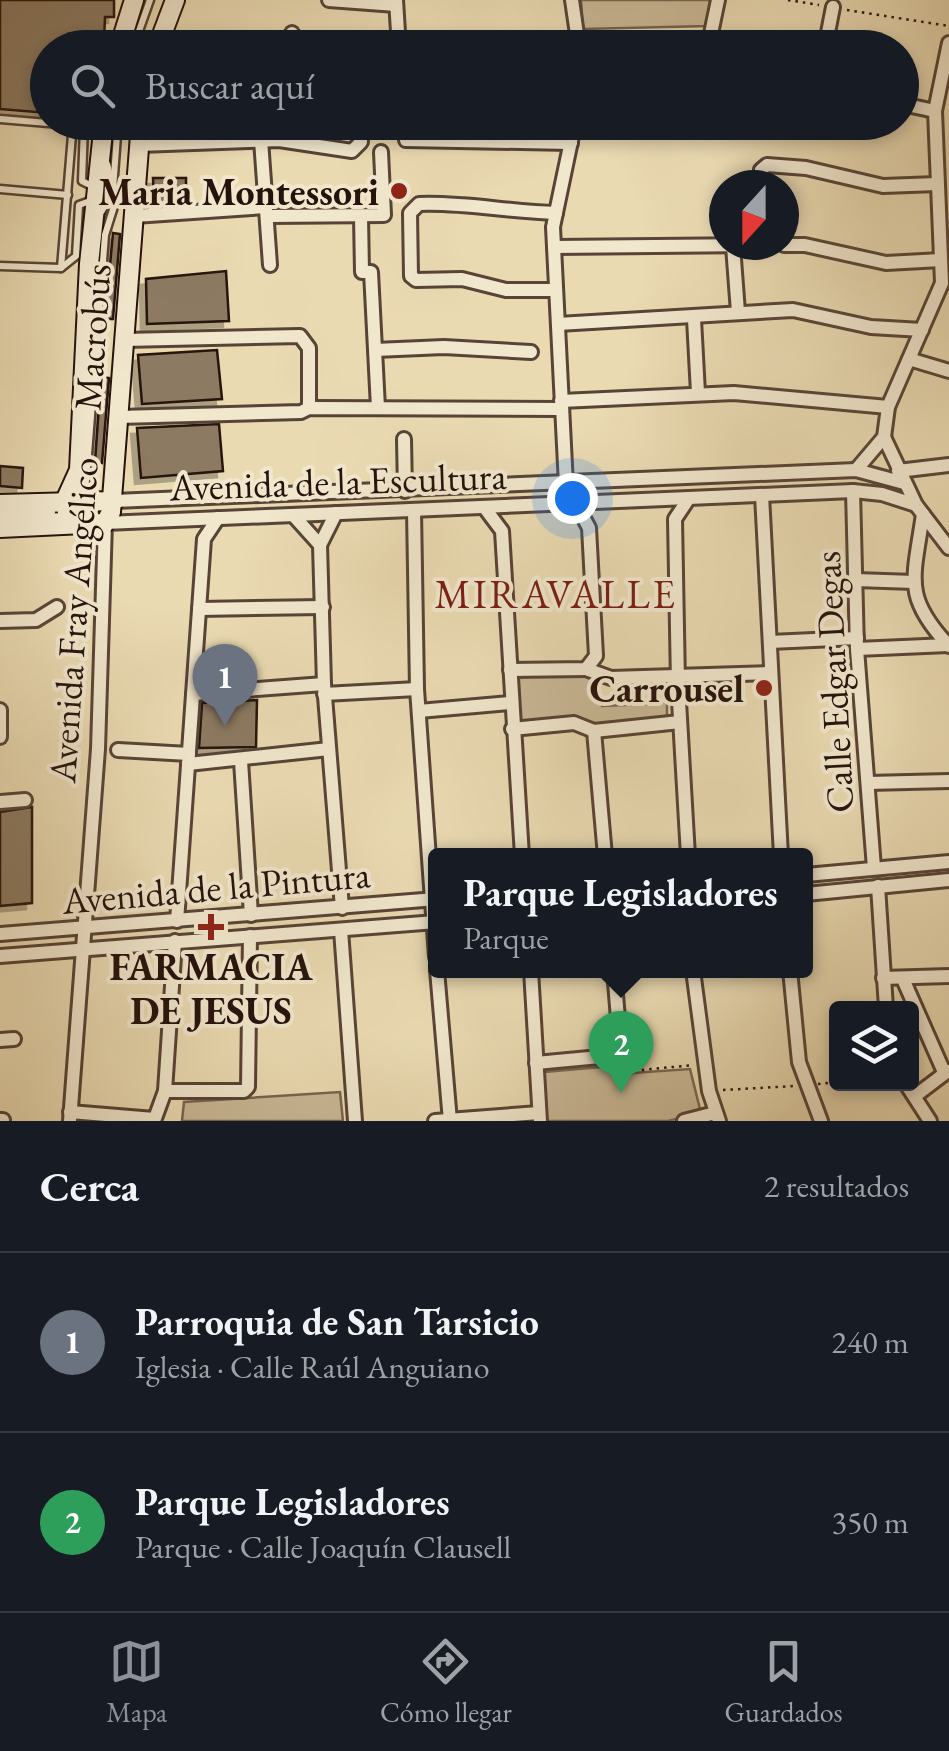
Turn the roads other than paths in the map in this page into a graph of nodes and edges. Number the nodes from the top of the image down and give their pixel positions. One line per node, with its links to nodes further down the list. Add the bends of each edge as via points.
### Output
1 (134, 0): 9 (street)
2 (146, 0): 10 (lane)
3 (173, 0): 11 (street)
4 (329, 0): 7 (street)
5 (572, 0): 13 (street)
6 (718, 0): 14 (street)
7 (396, 3): 12 (street)
8 (833, 8): 15 (street)
9 (129, 30)
10 (134, 30)
11 (162, 30)
12 (397, 30)
13 (577, 30)
14 (712, 30)
15 (829, 30)
16 (949, 43): 17 (street)
17 (944, 92): 19 (street)
18 (919, 108): 19 (street)
19 (936, 111): 34 (street)
20 (0, 120): 21 (lane)
21 (30, 122)
22 (72, 140): 39 (lane)
23 (86, 140): 38 (lane, via 82,182)
24 (105, 140): 38 (street, Avenida Fray Angélico)
25 (114, 140): 38 (lane)
26 (138, 140): 80 (lane, Macrobús)
27 (139, 140): 32 (street, Avenida Fray Angélico)
28 (262, 140): 29 (street, via 352,151); 32 (street); 40 (street)
29 (361, 140)
30 (406, 140): 31 (street)
31 (570, 142): 41 (street)
32 (139, 146): 42 (street, Avenida Fray Angélico)
33 (381, 152): 43 (street, via 384,215)
34 (943, 167): 36 (street)
35 (762, 170): 36 (street, via 806,168 882,186)
36 (937, 184): 48 (street)
37 (0, 189): 39 (lane)
38 (101, 192): 51 (lane, via 79,205 76,256); 86 (street, Avenida Fray Angélico)
39 (68, 195): 51 (lane)
40 (267, 212): 42 (street); 43 (street); 49 (street)
41 (556, 213): 46 (street); 53 (street, via 459,203 419,204 410,212 416,280)
42 (134, 216): 58 (street, Avenida Fray Angélico)
43 (361, 216): 59 (street)
44 (799, 245): 48 (street, via 886,263)
45 (709, 246): 46 (street)
46 (554, 247): 53 (street)
47 (734, 260): 54 (street)
48 (942, 260): 52 (street)
49 (270, 265)
50 (0, 266): 51 (lane)
51 (61, 268)
52 (946, 284): 57 (street)
53 (556, 290): 56 (street)
54 (738, 312): 55 (street); 57 (street, via 792,310)
55 (694, 319): 56 (street); 63 (street)
56 (558, 324): 64 (street)
57 (922, 330): 61 (street)
58 (124, 340): 66 (street, via 300,336 307,342); 68 (street, Avenida Fray Angélico)
59 (375, 350): 60 (street); 67 (street)
60 (530, 352)
61 (909, 360): 62 (street); 65 (street)
62 (949, 371)
63 (698, 393): 64 (street); 65 (street)
64 (562, 405): 67 (street); 74 (street)
65 (888, 407): 69 (street)
66 (310, 408): 67 (street); 68 (street)
67 (378, 408)
68 (120, 417): 80 (street, Avenida Fray Angélico)
69 (884, 436): 72 (street); 73 (street)
70 (404, 439): 75 (street)
71 (949, 465): 73 (street)
72 (856, 470): 73 (street, Avenida de la Escultura); 74 (street, Avenida de la Escultura)
73 (901, 477): 88 (street)
74 (566, 485): 75 (street, Avenida de la Escultura); 82 (street)
75 (404, 490): 80 (street, Avenida de la Escultura)
76 (852, 492): 77 (street, Avenida de la Escultura); 88 (street, Avenida de la Escultura, via 882,494); 102 (street, Calle Edgar Degas)
77 (762, 495): 78 (street, Avenida de la Escultura); 108 (street)
78 (689, 498): 79 (street, Avenida de la Escultura); 94 (street)
79 (656, 500): 81 (street, Avenida de la Escultura); 94 (street)
80 (110, 501): 86 (street, Avenida de la Escultura); 95 (street, Avenida Fray Angélico)
81 (604, 502): 82 (street, Avenida de la Escultura); 97 (street)
82 (573, 503): 84 (street, Avenida de la Escultura); 97 (street)
83 (0, 504): 86 (street, Avenida de la Escultura)
84 (519, 506): 85 (street, Avenida de la Escultura); 98 (street)
85 (484, 507): 87 (street, Avenida de la Escultura); 98 (street)
86 (69, 510): 91 (lane); 95 (street, Avenida de la Escultura); 96 (street, Avenida de la Escultura)
87 (414, 510): 89 (street, Avenida de la Escultura); 116 (street)
88 (919, 510): 101 (street); 103 (street)
89 (336, 513): 90 (street, Avenida de la Escultura); 100 (street)
90 (293, 515): 92 (street, Avenida de la Escultura); 100 (street)
91 (0, 516)
92 (218, 518): 93 (street, Avenida de la Escultura); 99 (street)
93 (190, 520): 95 (street, Avenida de la Escultura); 99 (street)
94 (676, 520): 114 (street)
95 (105, 523): 147 (street, Avenida Fray Angélico)
96 (0, 528)
97 (590, 528): 111 (street, via 596,656)
98 (502, 531): 112 (street)
99 (204, 540): 106 (street)
100 (320, 545): 104 (street)
101 (949, 548)
102 (856, 580): 103 (street); 109 (street, Calle Edgar Degas)
103 (914, 582): 110 (street, via 922,617)
104 (323, 607): 106 (street); 115 (street)
105 (57, 608): 107 (street, via 36,620)
106 (199, 609): 117 (street)
107 (0, 621)
108 (770, 642): 109 (street); 113 (street)
109 (857, 643): 110 (street); 128 (street, Calle Edgar Degas)
110 (948, 646)
111 (589, 667): 112 (street); 114 (street, via 611,678)
112 (510, 670): 118 (street)
113 (770, 673): 114 (street); 135 (street)
114 (678, 676): 120 (street)
115 (324, 689): 116 (street); 117 (street); 123 (street)
116 (417, 689): 119 (street)
117 (193, 694): 125 (street)
118 (510, 703): 119 (street); 121 (street)
119 (419, 711): 131 (street)
120 (680, 722): 122 (street); 134 (street)
121 (512, 729): 122 (street, via 574,724); 132 (street)
122 (594, 731): 133 (street)
123 (329, 749): 126 (street); 143 (street)
124 (118, 750): 125 (street)
125 (189, 759): 126 (street); 145 (street)
126 (241, 761): 144 (street)
127 (949, 781): 128 (street)
128 (868, 783): 137 (street, Calle Edgar Degas)
129 (25, 800): 130 (street)
130 (0, 802)
131 (430, 848)
132 (521, 848)
133 (604, 848)
134 (688, 848)
135 (781, 848)
136 (949, 862): 137 (street)
137 (874, 868): 138 (street)
138 (813, 874)
139 (949, 880): 140 (street)
140 (878, 886): 141 (street); 160 (street)
141 (813, 893)
142 (428, 900): 143 (street, Avenida de la Pintura)
143 (342, 908): 144 (street, Avenida de la Pintura)
144 (251, 916): 145 (street, Avenida de la Pintura)
145 (177, 921): 147 (street, Avenida de la Pintura)
146 (428, 923): 148 (street, Avenida de la Pintura)
147 (84, 928): 149 (street, Avenida de la Pintura); 152 (street, Avenida Fray Angélico)
148 (341, 930): 150 (street, Avenida de la Pintura); 173 (street)
149 (0, 934)
150 (250, 936): 151 (street, Avenida de la Pintura); 165 (street, via 248,1087)
151 (175, 941): 152 (street, Avenida de la Pintura); 165 (street)
152 (84, 950): 153 (street, Avenida de la Pintura); 168 (street, Avenida Fray Angélico)
153 (0, 956)
154 (949, 976): 161 (street)
155 (437, 978): 172 (street)
156 (531, 978): 163 (street)
157 (615, 978): 163 (street, via 621,1055)
158 (694, 978): 170 (street)
159 (791, 978): 175 (street, via 798,1062)
160 (883, 978): 161 (street); 162 (street)
161 (904, 978): 164 (street)
162 (885, 1001)
163 (536, 1062): 169 (street)
164 (946, 1071): 167 (street)
165 (165, 1091): 171 (street)
166 (911, 1091): 167 (street)
167 (915, 1096): 176 (street)
168 (70, 1117): 171 (street)
169 (540, 1117): 172 (street)
170 (717, 1117): 174 (street)
171 (154, 1120)
172 (444, 1120)
173 (355, 1121)
174 (684, 1121)
175 (821, 1121)
176 (930, 1121)

